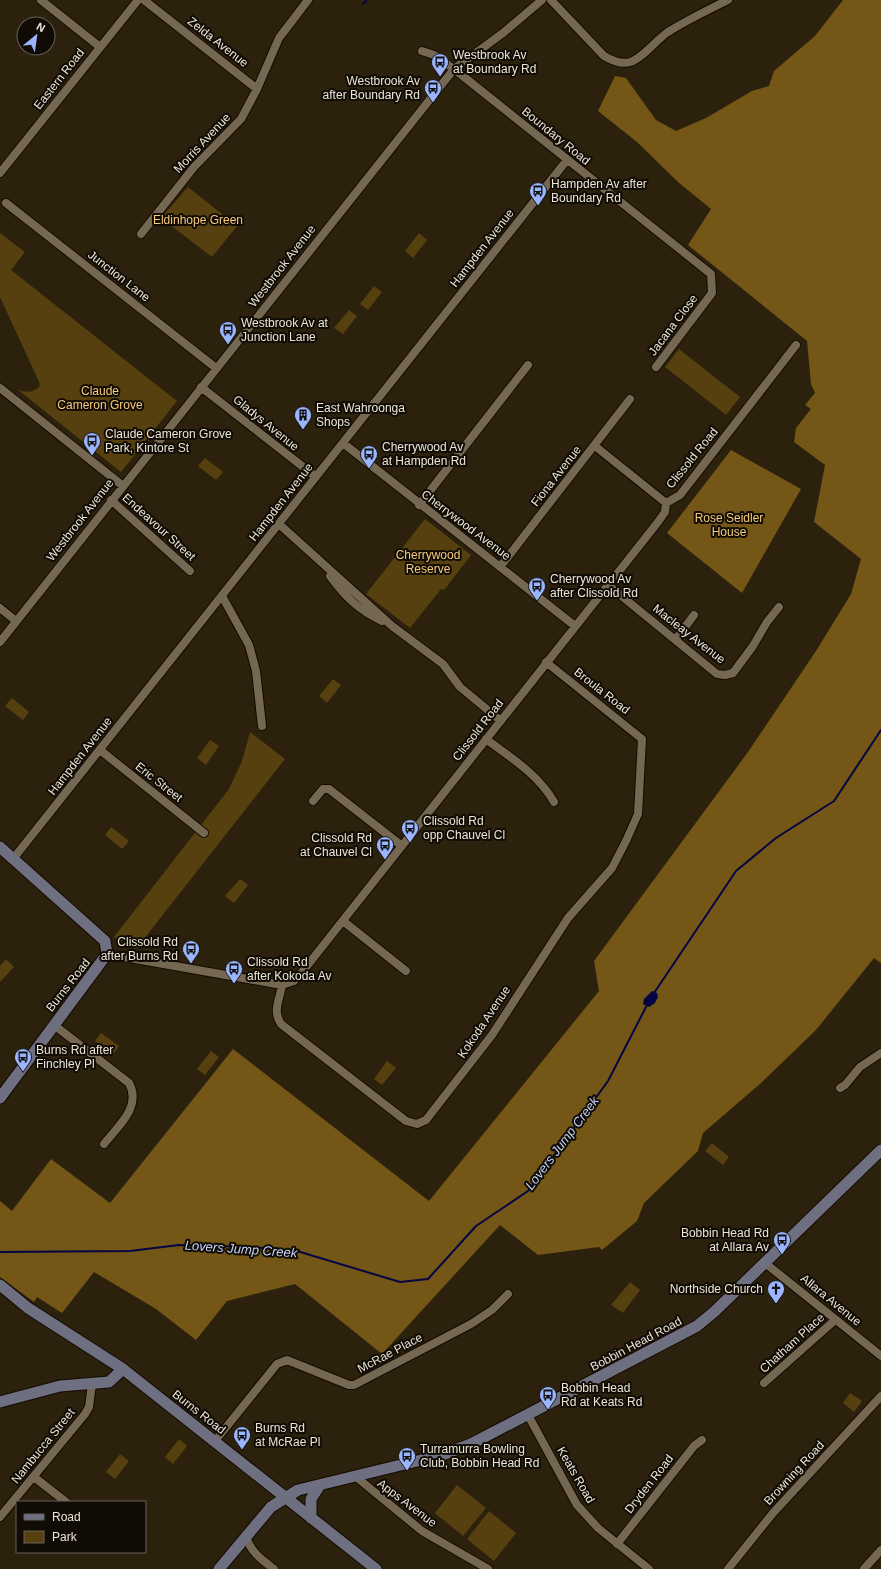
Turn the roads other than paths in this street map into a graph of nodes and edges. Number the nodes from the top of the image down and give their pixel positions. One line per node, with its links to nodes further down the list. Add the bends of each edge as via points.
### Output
1 (41, 0): 8 (street)
2 (138, 0): 8 (street, Eastern Road)
3 (144, 0): 11 (street, Zelda Avenue)
4 (308, 0): 11 (street, Morris Avenue, via 280,38)
5 (542, 0): 10 (street, Westbrook Avenue)
6 (551, 0): 7 (street, via 604,56 614,61 629,63 669,31)
7 (728, 0)
8 (100, 47): 13 (street, Eastern Road)
9 (422, 51): 10 (street, Boundary Road, via 434,55)
10 (454, 70): 12 (street, Boundary Road); 20 (street, Westbrook Avenue)
11 (257, 88): 15 (street, Morris Avenue, via 241,119 194,167)
12 (567, 160): 16 (street, Boundary Road); 24 (street, Hampden Avenue)
13 (0, 172)
14 (6, 202): 20 (street, Junction Lane)
15 (141, 234)
16 (710, 274): 19 (street, Jacana Close, via 712,293)
17 (796, 345): 29 (street, Clissold Road, via 680,495)
18 (528, 365): 30 (street)
19 (656, 367)
20 (216, 368): 21 (street, Westbrook Avenue)
21 (201, 387): 26 (street, Gladys Avenue); 27 (street, Westbrook Avenue)
22 (0, 388): 27 (street)
23 (630, 399): 25 (street, Fiona Avenue)
24 (343, 443): 26 (street, Hampden Avenue); 30 (street, Cherrywood Avenue)
25 (595, 446): 29 (street); 32 (street, Fiona Avenue)
26 (316, 477): 31 (street, Hampden Avenue)
27 (123, 486): 28 (street, Westbrook Avenue)
28 (111, 500): 33 (street, Endeavour Street); 39 (street, Westbrook Avenue)
29 (666, 503): 34 (street, Clissold Road, via 665,512)
30 (419, 505): 32 (street, Cherrywood Avenue)
31 (279, 524): 35 (street, Hampden Avenue); 44 (street, via 317,558 345,596 372,616 392,626 443,664 460,687)
32 (500, 567): 40 (street, Cherrywood Avenue)
33 (190, 571)
34 (608, 585): 40 (street, Clissold Road); 41 (street, Macleay Avenue)
35 (222, 596): 45 (street, via 249,645 257,677); 48 (street, Hampden Avenue)
36 (779, 607): 41 (street, Macleay Avenue, via 733,673 717,674)
37 (0, 608): 39 (street)
38 (694, 615): 41 (street)
39 (16, 621): 42 (street, Westbrook Avenue)
40 (574, 626): 43 (street, Clissold Road)
41 (676, 640)
42 (0, 642)
43 (546, 662): 44 (street, Clissold Road); 47 (street, Broula Road)
44 (500, 721): 46 (street, Clissold Road)
45 (262, 726)
46 (486, 739): 50 (street, via 529,771); 52 (street, Clissold Road)
47 (642, 739): 58 (street, Kokoda Avenue, via 638,814 612,868 568,918 492,1035 426,1120 417,1124 406,1121 281,1024 276,1015 276,1005)
48 (100, 750): 51 (street, Eric Street); 54 (street, Hampden Avenue)
49 (313, 801): 52 (street, via 322,790 329,789)
50 (554, 802)
51 (204, 833)
52 (402, 846): 55 (street, Clissold Road)
53 (0, 847): 54 (main road, Burns Road)
54 (14, 859): 56 (main road, Burns Road, via 105,941)
55 (343, 921): 57 (street); 58 (street, Clissold Road, via 299,976 294,981)
56 (107, 954): 58 (street); 59 (main road, Burns Road)
57 (406, 971)
58 (282, 984)
59 (54, 1025): 62 (main road, Burns Road); 63 (street, via 129,1083 132,1089 133,1106)
60 (881, 1053): 61 (street, via 860,1067)
61 (840, 1088)
62 (0, 1098)
63 (104, 1144)
64 (881, 1150): 65 (main road, Bobbin Head Road)
65 (765, 1263): 68 (street, Allara Avenue); 75 (main road, Bobbin Head Road, via 697,1326)
66 (0, 1285): 70 (main road, Burns Road, via 28,1308)
67 (508, 1294): 77 (street, McRae Place, via 492,1310 471,1324 354,1386 287,1360 281,1361)
68 (835, 1320): 69 (street, Allara Avenue); 72 (street, Chatham Place)
69 (881, 1356)
70 (123, 1369): 71 (main road, via 109,1382); 77 (main road, Burns Road)
71 (92, 1384): 74 (main road, via 60,1386); 79 (street, Nambucca Street, via 89,1407 85,1414)
72 (764, 1384)
73 (881, 1396): 95 (street, Browning Road, via 773,1513)
74 (0, 1402)
75 (528, 1415): 78 (main road, Bobbin Head Road, via 457,1450); 86 (street, Keats Road, via 577,1505)
76 (702, 1440): 86 (street, Dryden Road, via 694,1446)
77 (215, 1441): 81 (main road, Burns Road)
78 (354, 1476): 80 (main road, Bobbin Head Road); 93 (street, Apps Avenue, via 422,1531)
79 (34, 1477): 82 (street); 83 (street, Nambucca Street)
80 (320, 1485): 81 (main road, Bobbin Head Road, via 298,1490); 84 (main road, via 311,1500)
81 (286, 1497): 84 (main road, Burns Road); 85 (main road, Bobbin Head Road, via 272,1507)
82 (65, 1501)
83 (0, 1517)
84 (312, 1518): 92 (main road, Burns Road)
85 (246, 1535): 87 (main road, Bobbin Head Road); 89 (street)
86 (617, 1544): 94 (street, Keats Road)
87 (235, 1550): 89 (street, via 246,1550); 90 (main road, Bobbin Head Road)
88 (881, 1550): 96 (street)
89 (257, 1555): 91 (street)
90 (219, 1569)
91 (274, 1569)
92 (376, 1569)
93 (488, 1569)
94 (649, 1569)
95 (728, 1569)
96 (864, 1569)

